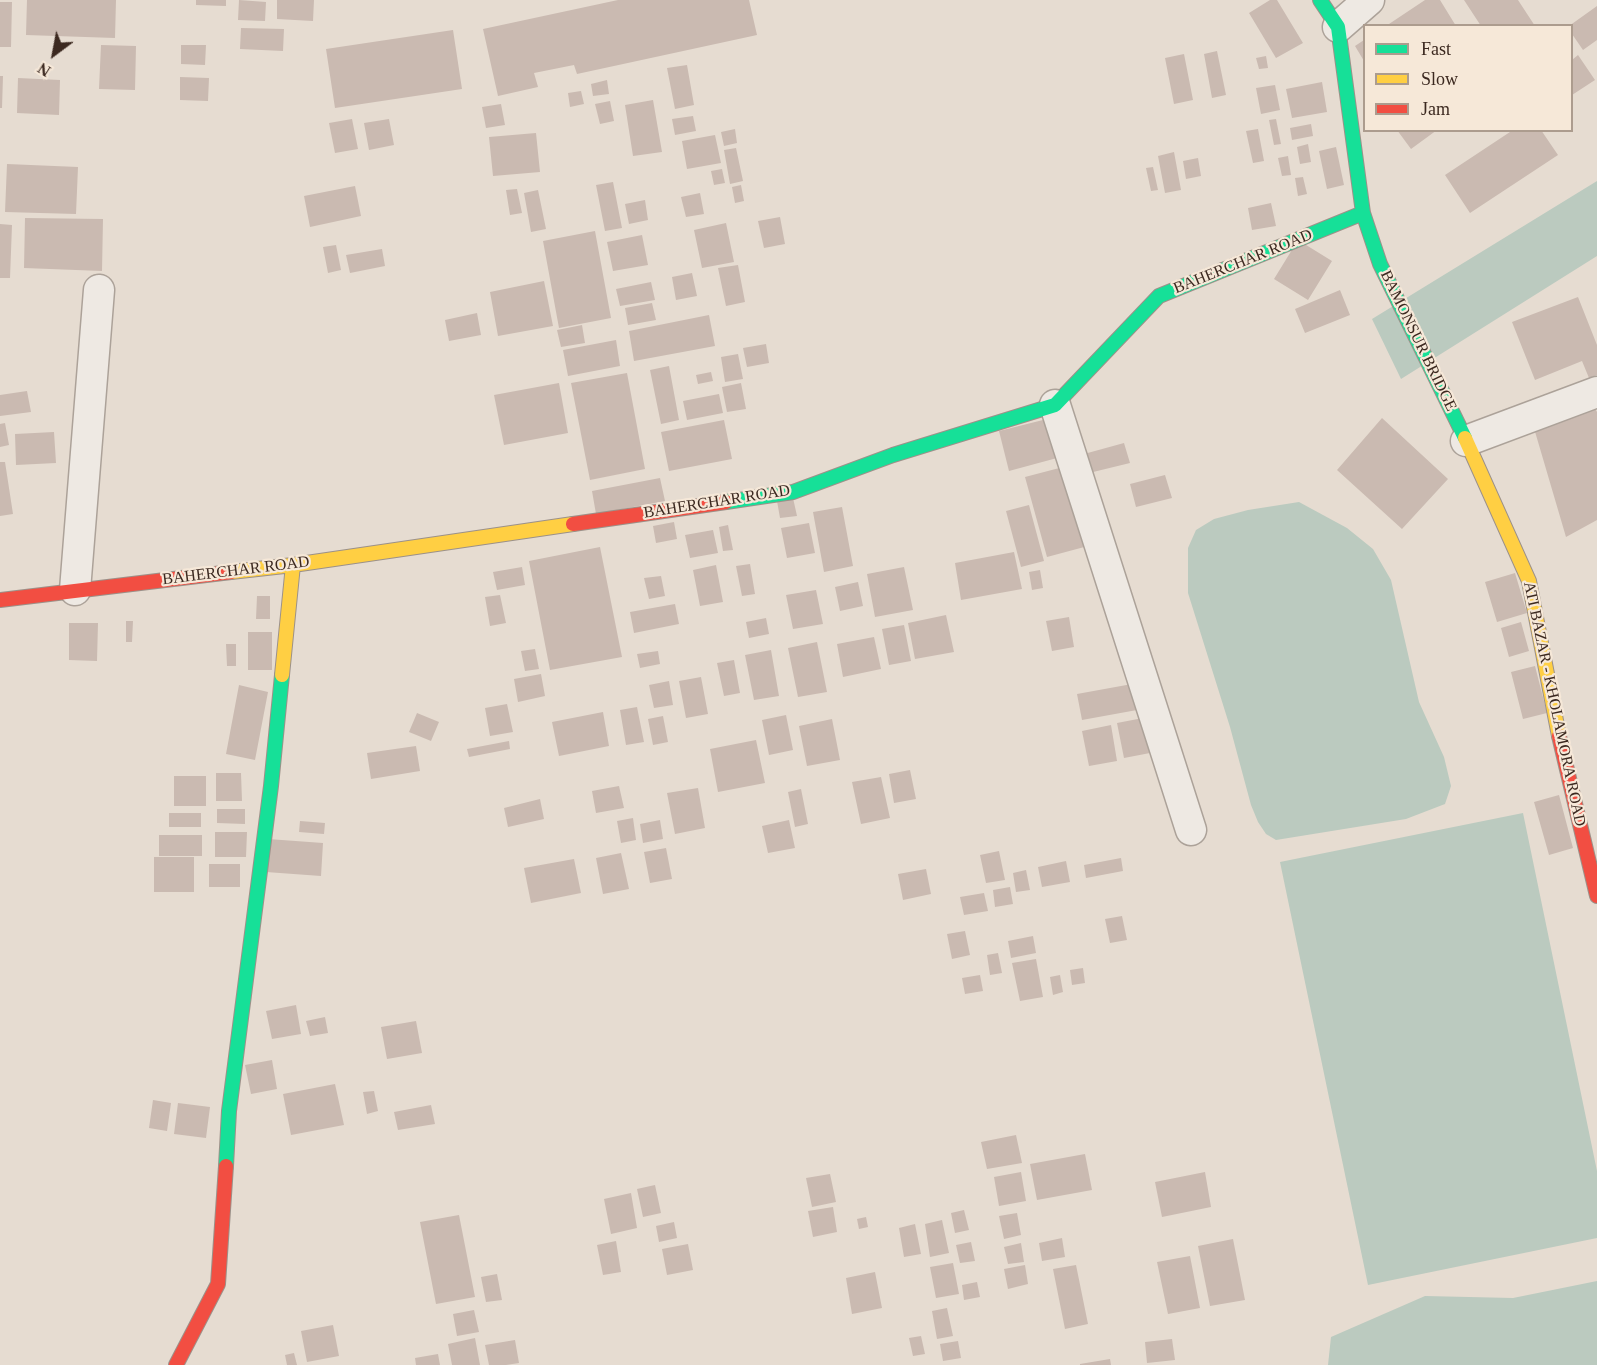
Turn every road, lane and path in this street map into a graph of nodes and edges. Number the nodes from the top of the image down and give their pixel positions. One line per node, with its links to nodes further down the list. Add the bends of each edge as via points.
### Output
1 (1320, 0): 3 (street)
2 (1369, 0): 3 (street)
3 (1338, 27): 4 (street)
4 (1363, 213): 7 (street, BAHERCHAR ROAD, via 1159,296); 8 (street, BAMONSUR BRIDGE, via 1380,264)
5 (99, 290): 10 (street)
6 (1597, 392): 8 (street)
7 (1055, 405): 9 (street, BAHERCHAR ROAD, via 893,455 793,492); 12 (street)
8 (1461, 429): 13 (street, ATI BAZAR - KHOLAMORA ROAD, via 1529,581 1554,714)
9 (293, 565): 10 (street, BAHERCHAR ROAD); 14 (street, via 271,786 230,1111 218,1284)
10 (75, 590): 11 (street, BAHERCHAR ROAD)
11 (0, 600)
12 (1191, 830)
13 (1597, 896)
14 (176, 1365)

